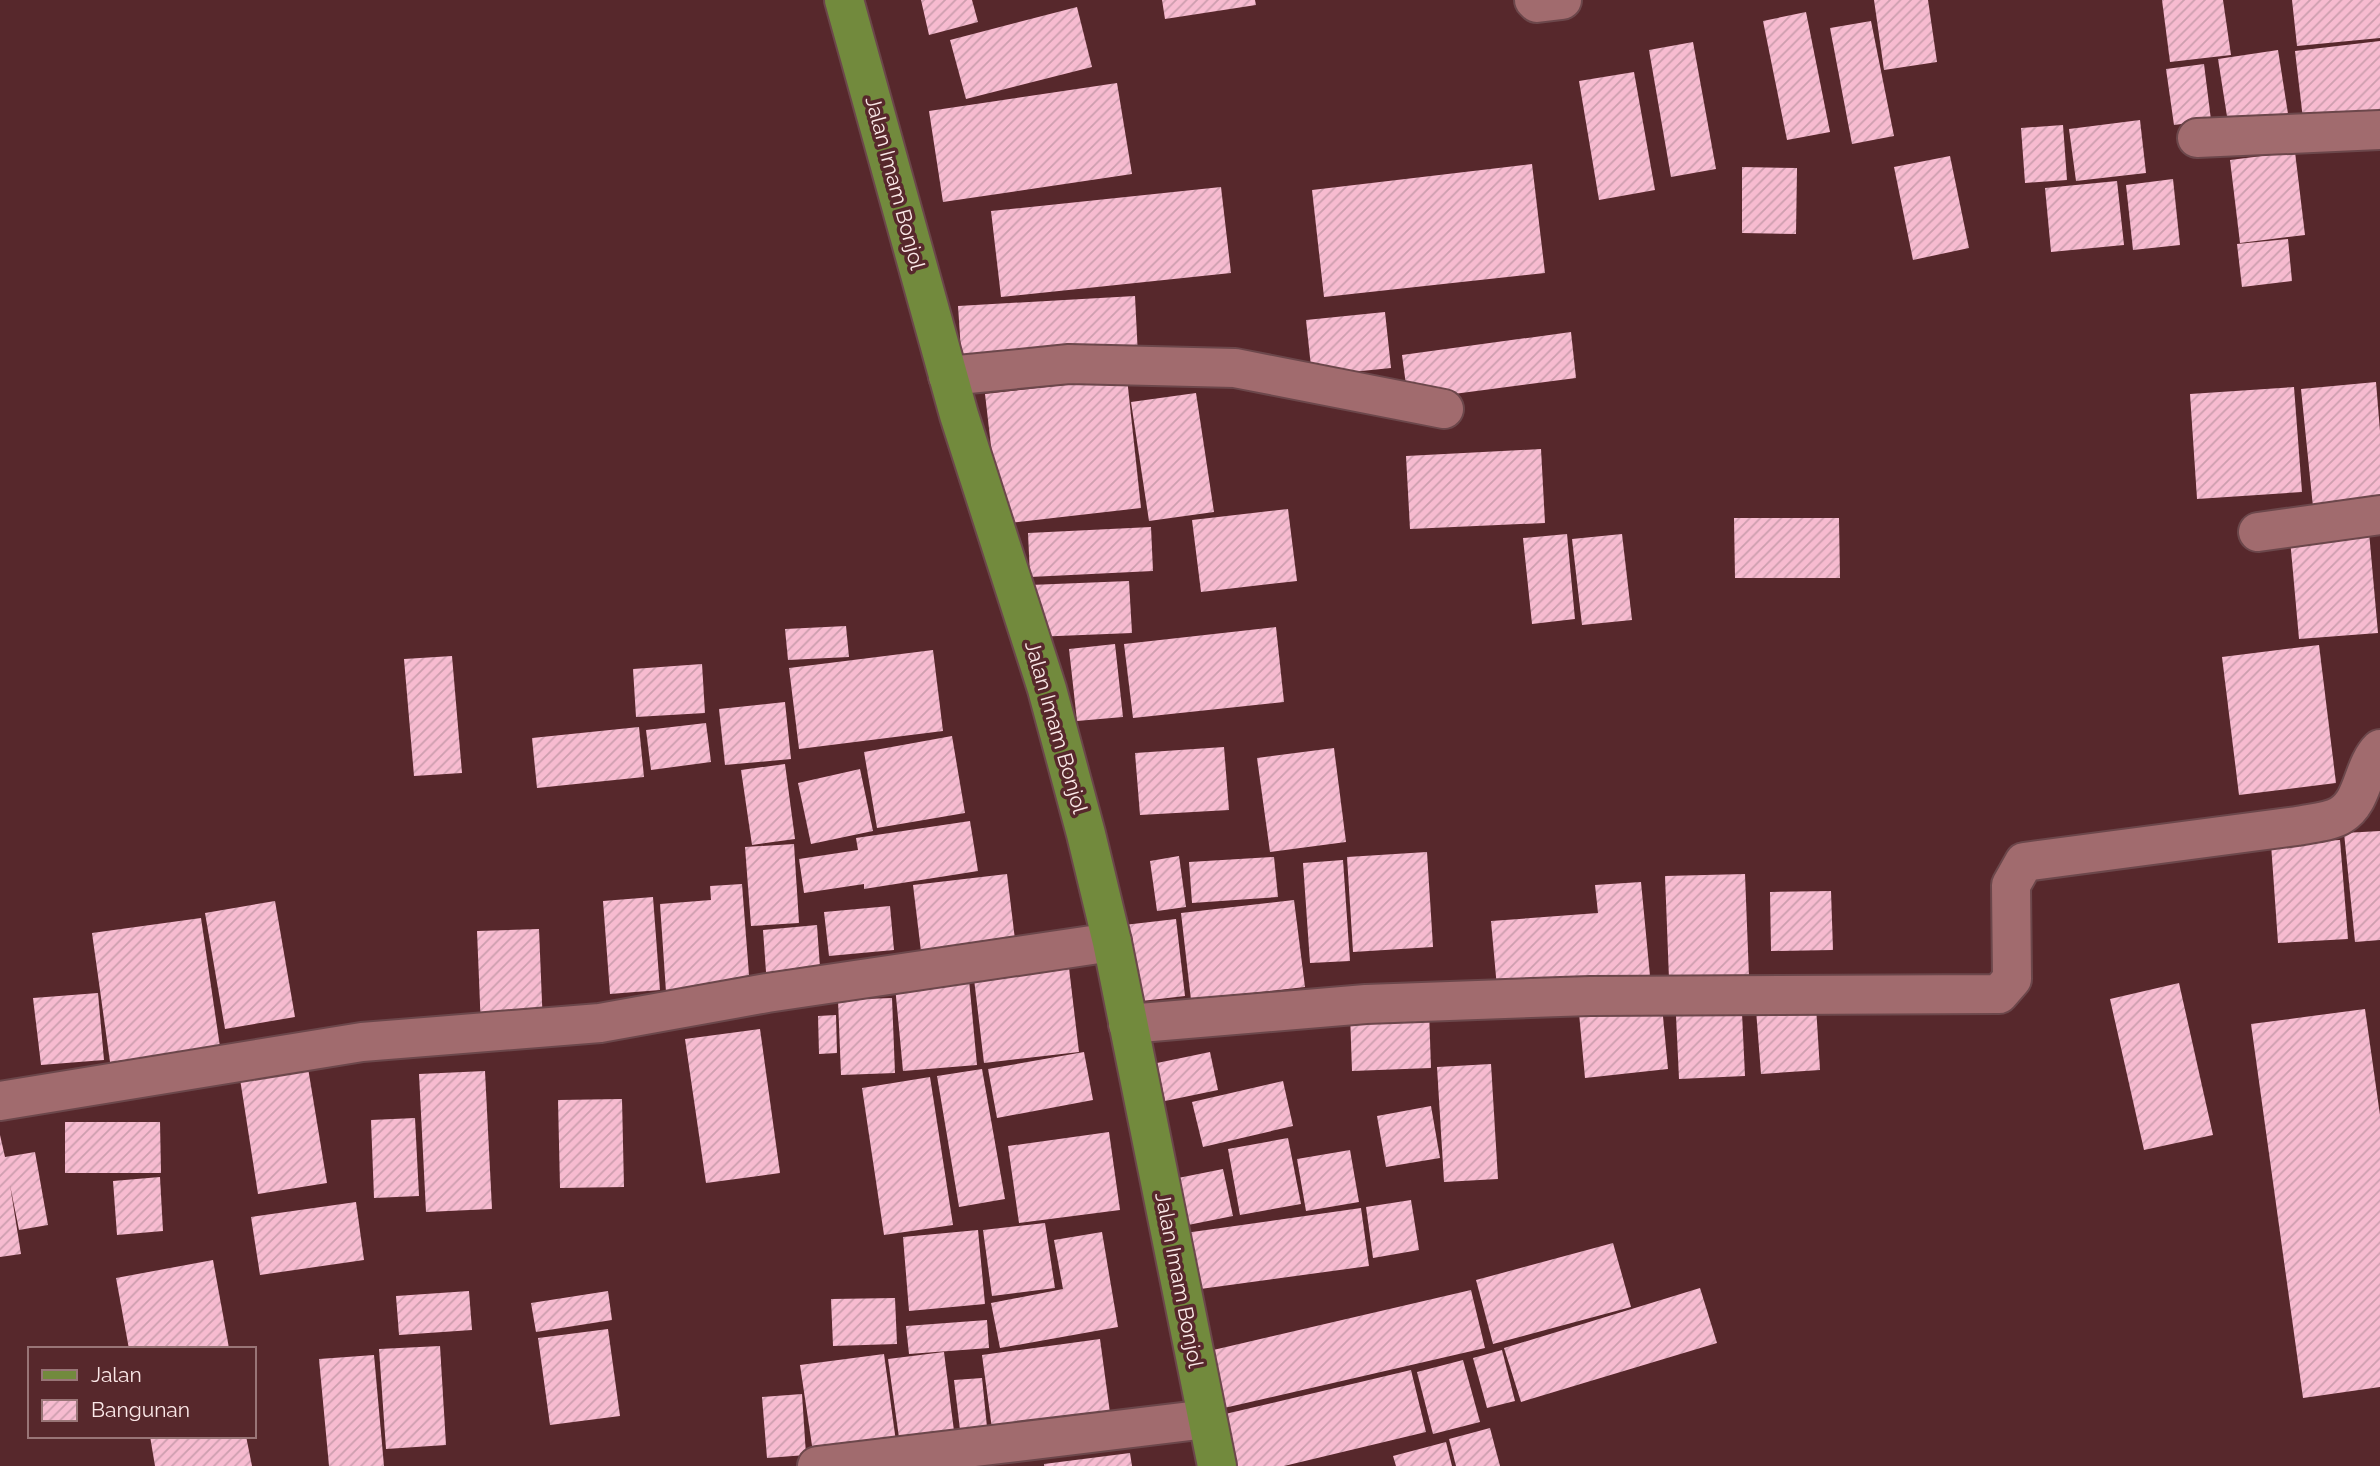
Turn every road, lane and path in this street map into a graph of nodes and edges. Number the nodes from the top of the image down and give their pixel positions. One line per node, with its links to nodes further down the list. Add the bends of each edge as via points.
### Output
1 (844, 0): 6 (main road, Jalan Imam Bonjol)
2 (1534, 0): 3 (street)
3 (1562, 0)
4 (2380, 130): 5 (street)
5 (2197, 138)
6 (948, 376): 7 (street, via 1069,364 1235,368); 11 (main road, Jalan Imam Bonjol, via 1047,689)
7 (1444, 410)
8 (2380, 515): 9 (street)
9 (2258, 532)
10 (2380, 749): 12 (street, via 2372,757 2356,800 2340,816 2297,826 2024,862 2011,885 2012,979 1999,994 1564,997 1366,1004)
11 (1112, 942): 12 (main road, Jalan Imam Bonjol); 13 (street, via 767,993 600,1023 362,1042)
12 (1128, 1024): 14 (main road, Jalan Imam Bonjol)
13 (0, 1101)
14 (1207, 1419): 15 (street); 16 (main road, Jalan Imam Bonjol)
15 (817, 1466)
16 (1216, 1466)

